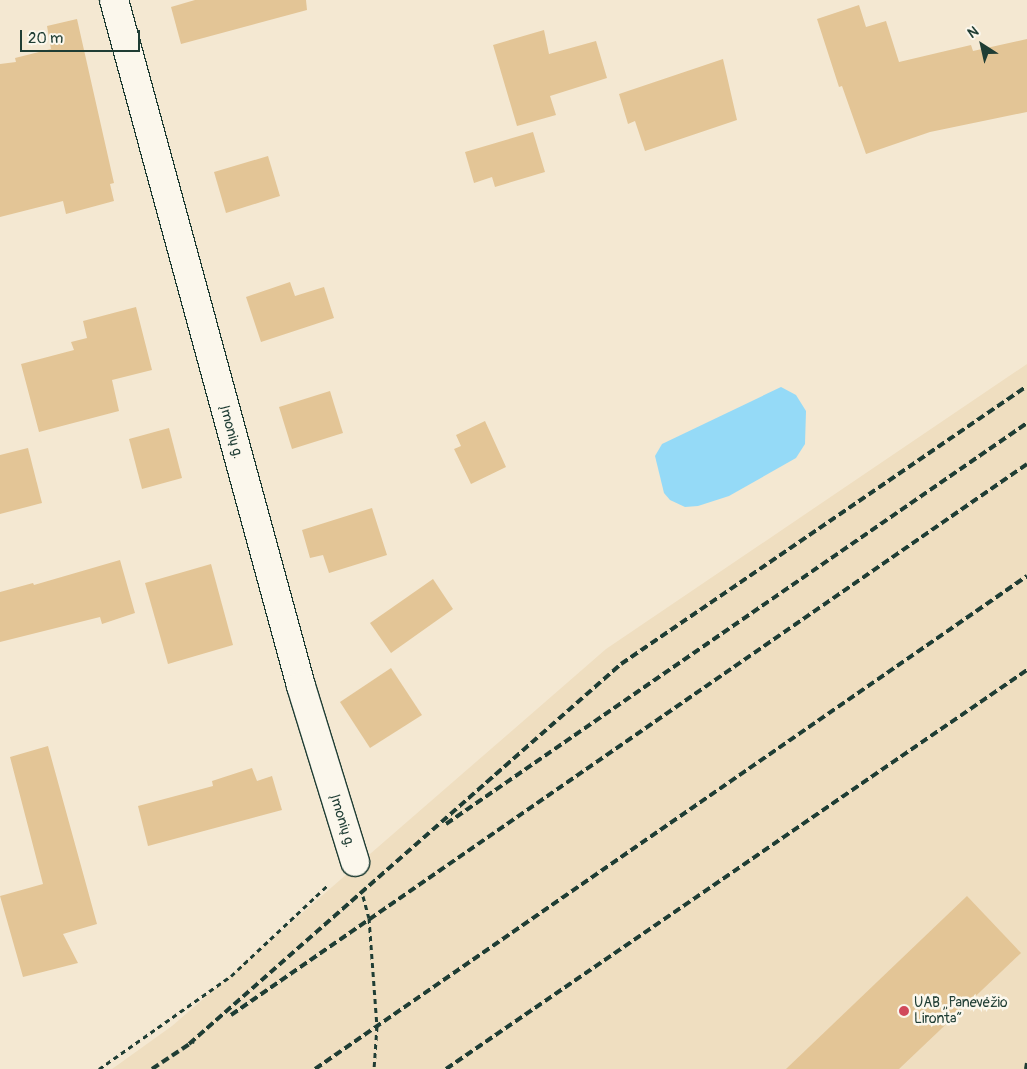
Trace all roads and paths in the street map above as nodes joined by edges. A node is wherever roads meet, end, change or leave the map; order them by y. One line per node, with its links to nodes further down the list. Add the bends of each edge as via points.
1 (114, 0): 2 (street, Įmonių g., via 298,677)
2 (355, 862): 3 (path, via 231,976); 4 (path, via 370,918 377,1026)
3 (99, 1069)
4 (374, 1069)

